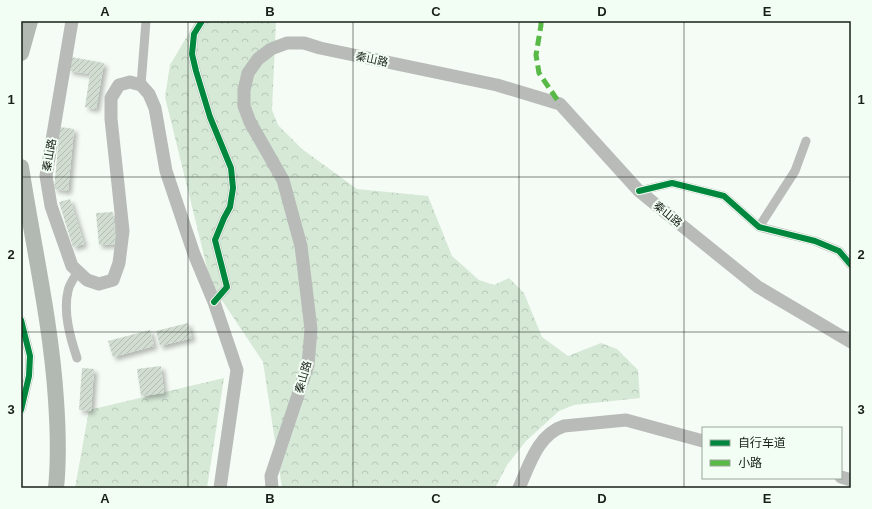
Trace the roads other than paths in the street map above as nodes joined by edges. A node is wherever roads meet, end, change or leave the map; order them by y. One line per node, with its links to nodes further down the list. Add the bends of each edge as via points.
1 (30, 21): 5 (highway)
2 (72, 21): 13 (main road, 秦山路, via 46,176 51,206 72,266)
3 (146, 21): 6 (street)
4 (202, 21): 14 (street, via 194,34 192,54 210,117 231,168 233,188 230,207 215,240 226,287)
5 (21, 53)
6 (141, 85): 13 (main road, 秦山路, via 130,82 119,84 111,98 123,231 119,263 113,280 99,284 87,280); 14 (main road, via 149,94 155,108 166,171 194,254)
7 (806, 141): 11 (street, via 795,171)
8 (21, 167): 21 (highway, via 55,381 58,441)
9 (639, 191): 11 (street, via 672,183 724,196); 16 (main road, 秦山路, via 758,287); 23 (main road, 秦山路, via 560,104 497,85 304,43 287,43 271,49 258,59 248,73 244,106 250,122 283,180 301,246 311,329 308,365 271,476)
10 (21, 223): 20 (highway, via 46,382 49,441)
11 (759, 226): 12 (street, via 815,241 839,251)
12 (851, 265)
13 (78, 272): 17 (street, via 68,289 66,307 71,341)
14 (214, 302): 22 (main road, via 237,370)
15 (21, 320): 18 (street, via 30,356 29,376)
16 (851, 342)
17 (77, 358)
18 (21, 410)
19 (702, 440): 24 (main road, via 626,420 559,427 547,437 533,456)
20 (47, 488)
21 (56, 488)
22 (220, 488)
23 (272, 488)
24 (519, 488)

